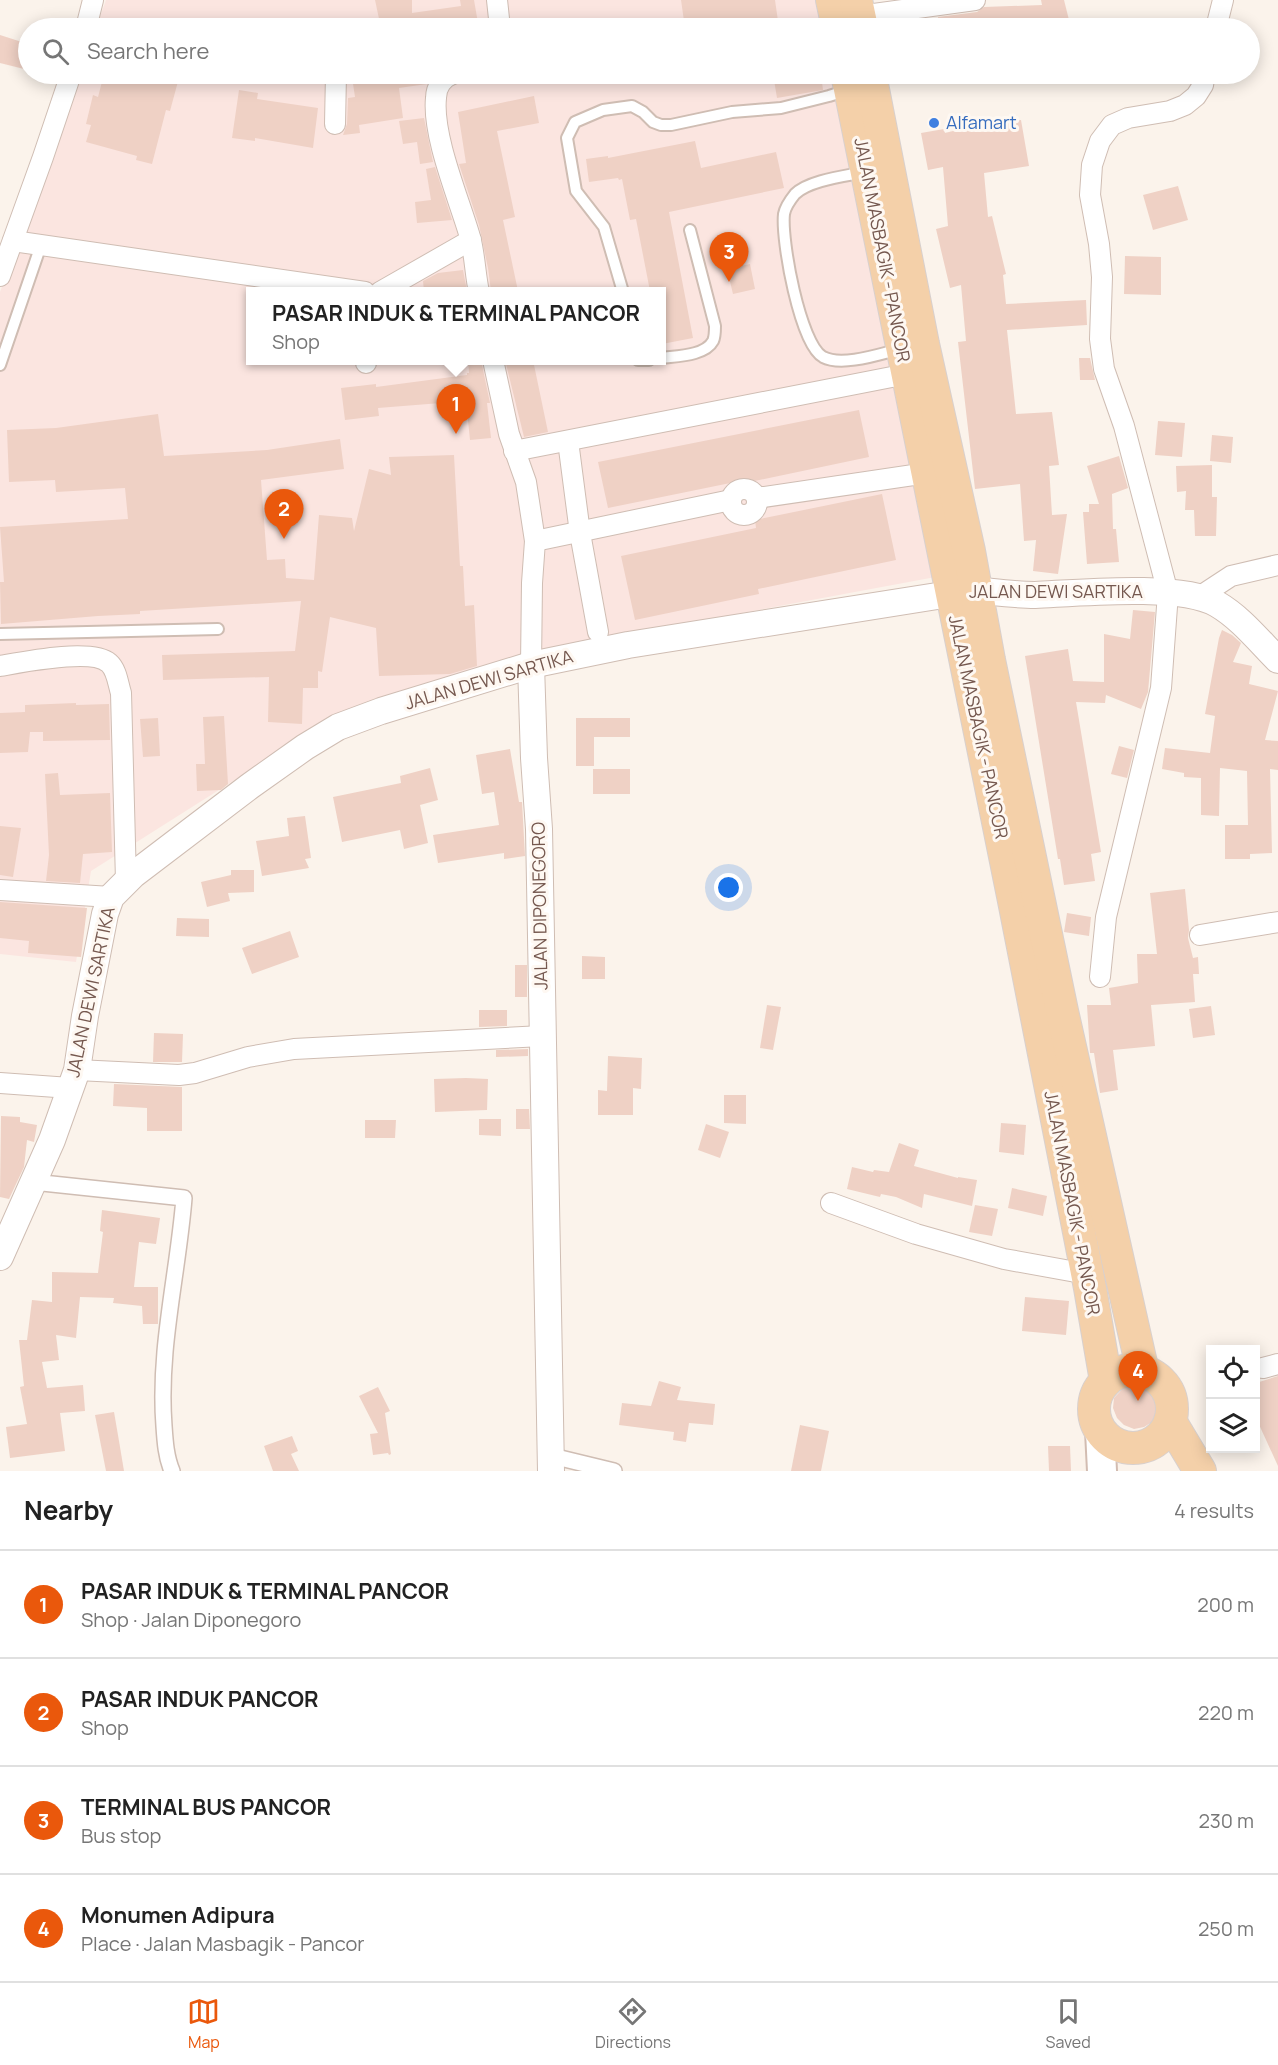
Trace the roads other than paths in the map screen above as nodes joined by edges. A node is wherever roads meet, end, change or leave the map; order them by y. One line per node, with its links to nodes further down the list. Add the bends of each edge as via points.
1 (93, 0): 6 (street)
2 (497, 0): 7 (street)
3 (832, 0): 8 (main road)
4 (975, 0): 8 (street)
5 (1223, 0): 9 (street)
6 (88, 18)
7 (500, 18)
8 (854, 18)
9 (1218, 18)
10 (68, 84): 20 (street)
11 (336, 84): 16 (street)
12 (440, 84): 19 (street, via 436,98 443,148)
13 (852, 84): 26 (lane, via 829,96 781,108 732,112 672,125 661,125 632,105 603,110 575,122 567,138 576,191 604,227)
14 (861, 84): 17 (main road, JALAN MASBAGIK - PANCOR)
15 (1203, 84): 38 (street, via 1185,105 1112,125 1100,141 1092,165 1090,195 1102,277 1100,339 1104,369 1124,426)
16 (335, 124)
17 (877, 170): 27 (main road, JALAN MASBAGIK - PANCOR); 27 (lane, via 808,186 796,194 784,212 784,239 798,308 814,350 824,358 851,360)
18 (690, 230): 28 (lane, via 715,326 713,340 707,348)
19 (471, 240): 24 (street); 25 (street)
20 (13, 241): 21 (street); 22 (street)
21 (42, 245): 23 (street); 29 (lane)
22 (0, 276)
23 (337, 287)
24 (387, 287)
25 (478, 287)
26 (622, 287)
27 (911, 356): 31 (street); 33 (main road, JALAN MASBAGIK - PANCOR); 37 (main road, JALAN MASBAGIK - PANCOR, via 964,527)
28 (666, 357)
29 (0, 365)
30 (494, 365): 32 (street, JALAN DIPONEGORO)
31 (568, 441): 32 (street); 34 (street)
32 (514, 451): 35 (street, JALAN DIPONEGORO, via 526,482)
33 (927, 473): 34 (street, via 757,498 755,510 745,515 734,511 731,500); 37 (main road, JALAN MASBAGIK - PANCOR)
34 (580, 533): 35 (street); 41 (street)
35 (535, 541): 44 (street, JALAN DIPONEGORO)
36 (1278, 566): 39 (street, via 1231,576)
37 (963, 591): 38 (street, JALAN DEWI SARTIKA, via 1033,595); 44 (street, JALAN DEWI SARTIKA, via 628,645); 57 (main road, JALAN MASBAGIK - PANCOR, via 1014,901); 58 (main road, JALAN MASBAGIK - PANCOR)
38 (1168, 593): 39 (street, JALAN DEWI SARTIKA); 50 (street, via 1161,688 1106,916)
39 (1199, 597): 43 (street, JALAN DEWI SARTIKA, via 1234,616)
40 (218, 629): 42 (lane)
41 (598, 632)
42 (0, 634)
43 (1278, 660)
44 (531, 665): 46 (street, JALAN DEWI SARTIKA, via 338,727 250,786); 51 (street, JALAN DIPONEGORO, via 539,829)
45 (0, 666): 46 (street, via 55,657 99,658 110,664 120,693)
46 (118, 889): 47 (street); 52 (street, JALAN DEWI SARTIKA, via 102,925)
47 (0, 890)
48 (1278, 922): 49 (street)
49 (1200, 935)
50 (1100, 977)
51 (542, 1036): 52 (street, via 294,1049 248,1057 195,1073); 62 (street, JALAN DIPONEGORO)
52 (74, 1079): 53 (street); 54 (street, JALAN DEWI SARTIKA)
53 (0, 1083)
54 (33, 1182): 56 (street, JALAN DEWI SARTIKA); 63 (street, via 184,1198 164,1343 162,1405)
55 (831, 1203): 57 (street, via 1004,1259)
56 (0, 1257)
57 (1087, 1274): 59 (main road, JALAN MASBAGIK - PANCOR)
58 (1143, 1372): 59 (main road, via 1127,1371); 60 (main road, via 1167,1390)
59 (1106, 1381): 61 (main road, via 1095,1400 1095,1421)
60 (1170, 1420): 61 (main road, via 1159,1439 1139,1448 1117,1446); 66 (main road)
61 (1100, 1431): 65 (main road)
62 (551, 1463): 64 (street)
63 (172, 1471)
64 (614, 1471)
65 (1102, 1471)
66 (1200, 1471)

